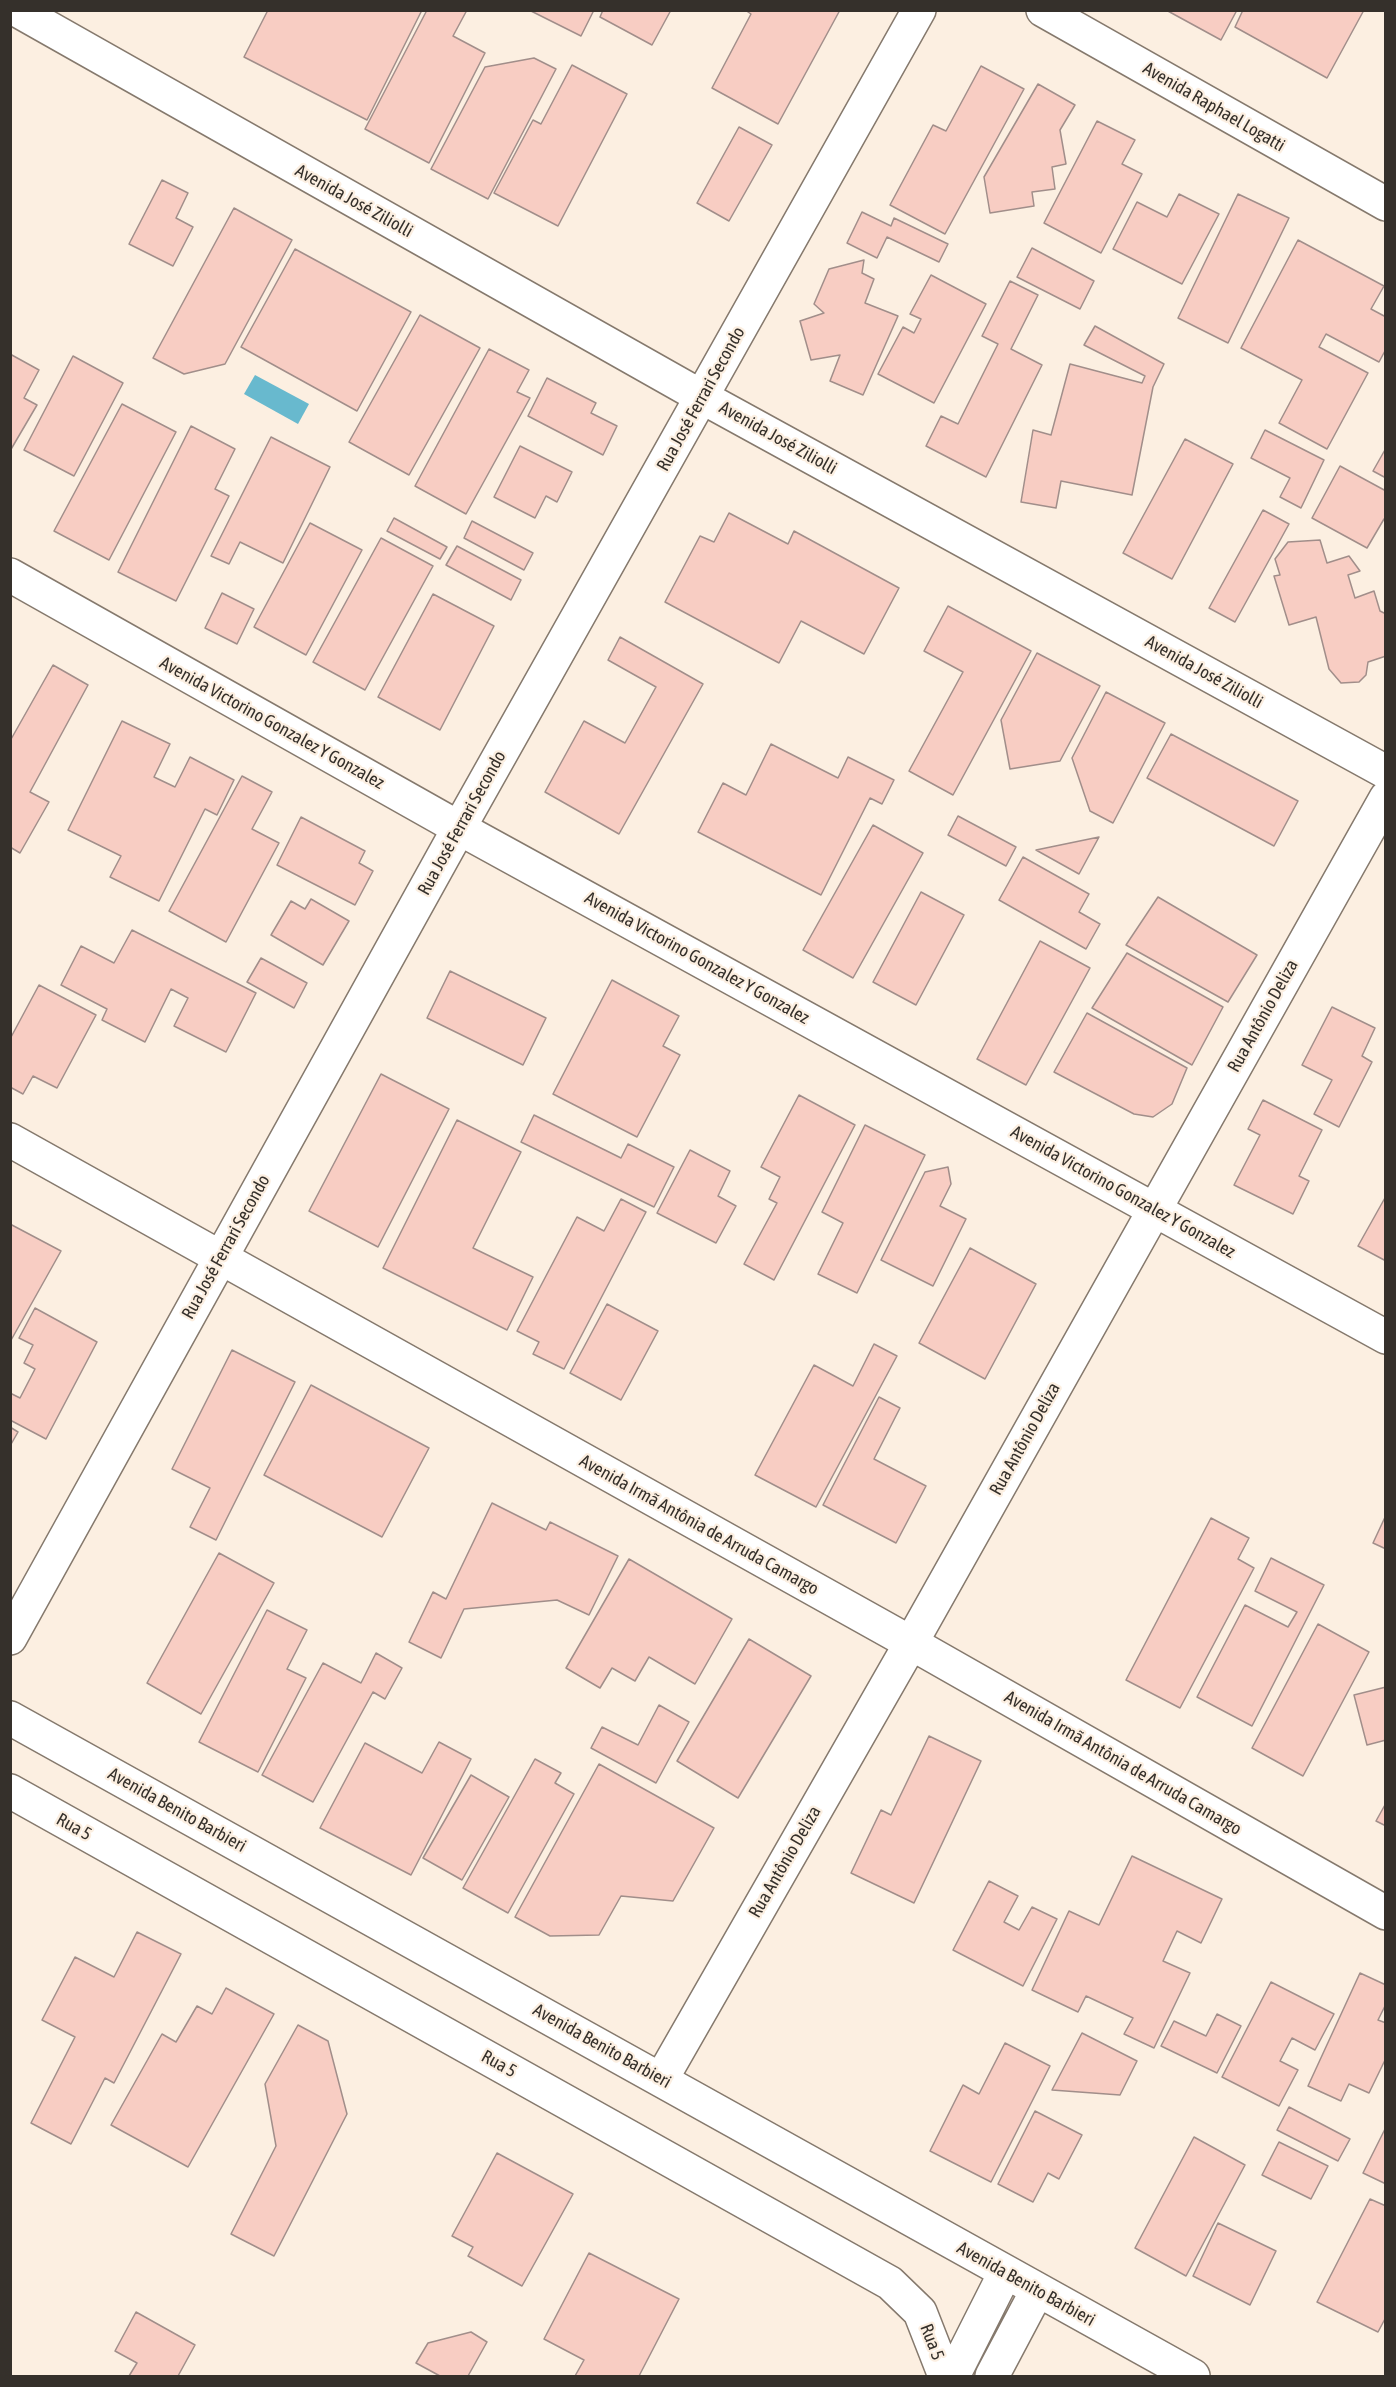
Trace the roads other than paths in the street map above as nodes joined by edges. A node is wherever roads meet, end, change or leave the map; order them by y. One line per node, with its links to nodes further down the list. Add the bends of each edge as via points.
1 (15, 10): 4 (street); 6 (street, Avenida José Ziliolli)
2 (919, 10): 6 (street, Rua José Ferrari Secondo)
3 (1043, 10): 5 (street, Avenida Raphael Logatti)
4 (10, 16)
5 (1386, 204)
6 (702, 397): 8 (street, Avenida José Ziliolli); 10 (street, Rua José Ferrari Secondo)
7 (10, 575): 10 (street, Avenida Victorino Gonzalez Y Gonzalez)
8 (1386, 772)
9 (1386, 798): 12 (street, Rua Antônio Deliza)
10 (459, 828): 12 (street, Avenida Victorino Gonzalez Y Gonzalez); 13 (street, Rua José Ferrari Secondo)
11 (10, 1140): 13 (street, Avenida Irmã Antônia de Arruda Camargo)
12 (1155, 1208): 14 (street, Avenida Victorino Gonzalez Y Gonzalez); 16 (street, Rua Antônio Deliza)
13 (220, 1258): 15 (street, Rua José Ferrari Secondo); 16 (street, Avenida Irmã Antônia de Arruda Camargo)
14 (1386, 1337)
15 (10, 1638)
16 (911, 1643): 19 (street, Avenida Irmã Antônia de Arruda Camargo); 20 (street, Rua Antônio Deliza)
17 (10, 1718): 20 (street, Avenida Benito Barbieri)
18 (10, 1791): 23 (street, Rua 5, via 890,2283 920,2312)
19 (1386, 1913)
20 (662, 2078): 21 (street, Avenida Benito Barbieri)
21 (1005, 2273): 22 (street, Avenida Benito Barbieri); 24 (street)
22 (1038, 2291): 25 (street); 26 (street, Avenida Benito Barbieri)
23 (945, 2376)
24 (953, 2376)
25 (992, 2376)
26 (1192, 2376)

